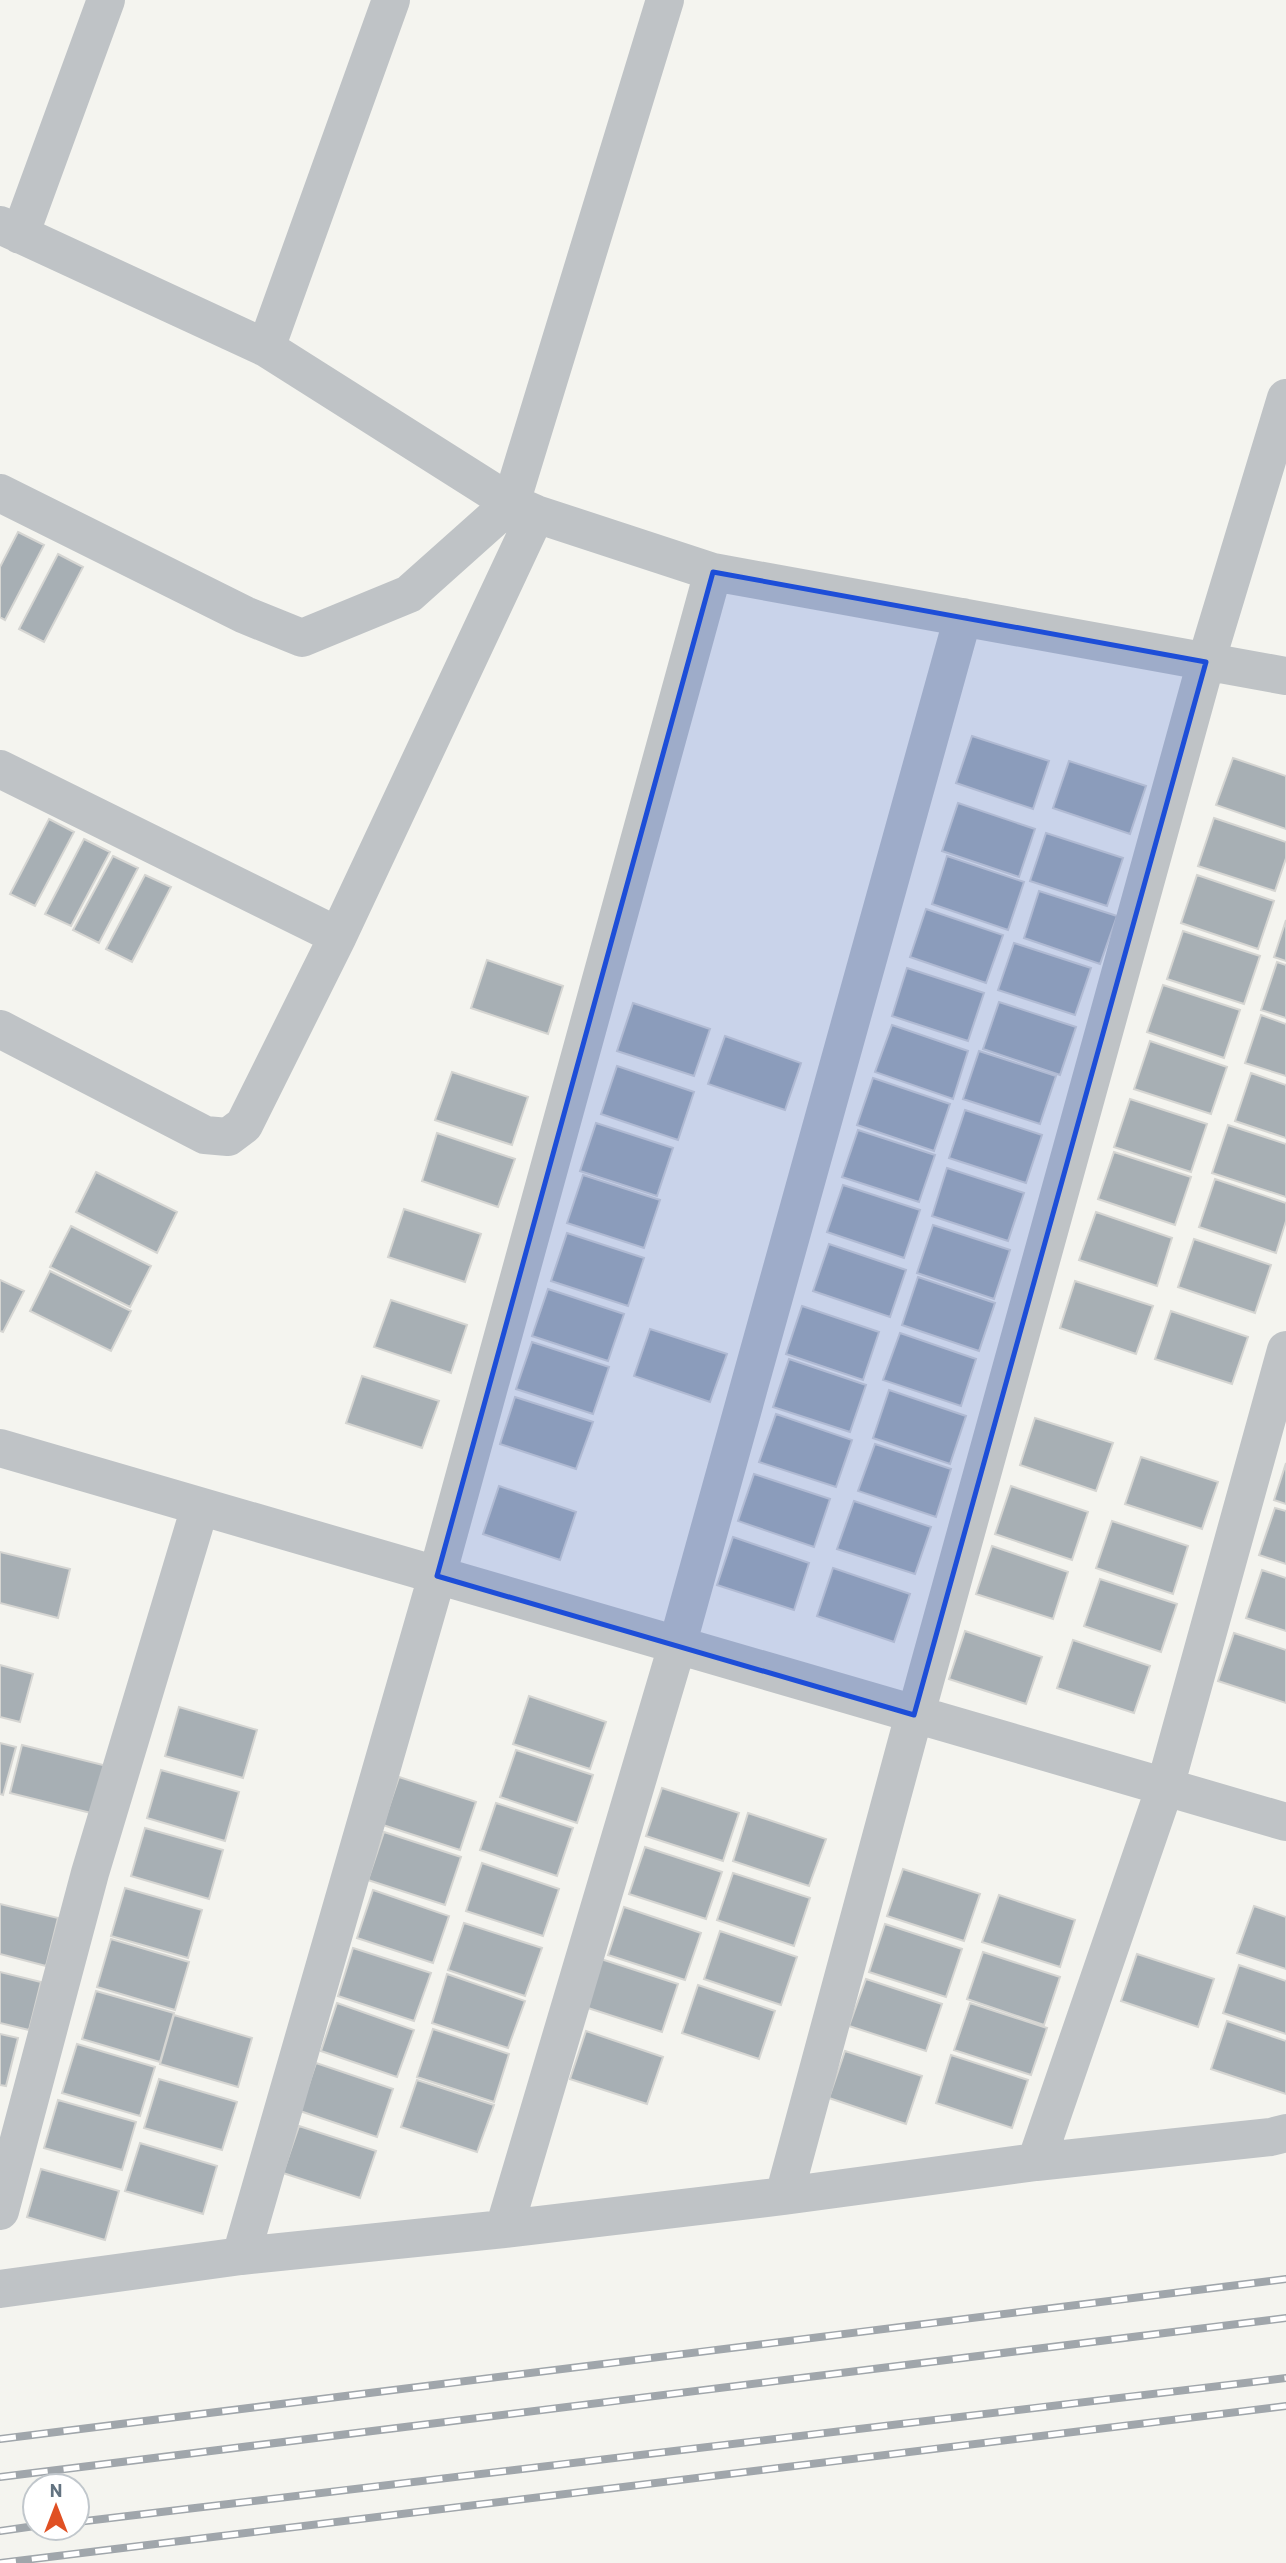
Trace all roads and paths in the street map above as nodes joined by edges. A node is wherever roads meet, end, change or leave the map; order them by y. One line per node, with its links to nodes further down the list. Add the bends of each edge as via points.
1 (106, 0): 4 (street)
2 (391, 0): 5 (street)
3 (665, 0): 8 (street)
4 (10, 230): 5 (street)
5 (267, 348): 8 (street)
6 (1286, 398): 11 (street)
7 (0, 493): 8 (street, via 245,615 302,638 410,594)
8 (523, 508): 9 (street); 14 (street)
9 (713, 572): 10 (street); 19 (street)
10 (963, 617): 11 (street); 20 (street)
11 (1206, 662): 12 (street); 21 (street)
12 (1286, 676)
13 (0, 769): 14 (street)
14 (338, 936): 15 (street, via 244,1125 228,1138 205,1135)
15 (0, 1029)
16 (1286, 1350): 22 (street)
17 (0, 1449): 18 (street)
18 (200, 1507): 19 (street); 27 (street, via 90,1874)
19 (437, 1576): 20 (street); 29 (street)
20 (677, 1646): 21 (street); 28 (street)
21 (914, 1714): 22 (street); 26 (street)
22 (1165, 1787): 23 (street); 25 (street)
23 (1286, 1822)
24 (1286, 2133): 25 (street)
25 (1036, 2162): 26 (street)
26 (784, 2196): 28 (street)
27 (0, 2211)
28 (504, 2229): 29 (street)
29 (241, 2256): 30 (street)
30 (0, 2289)

